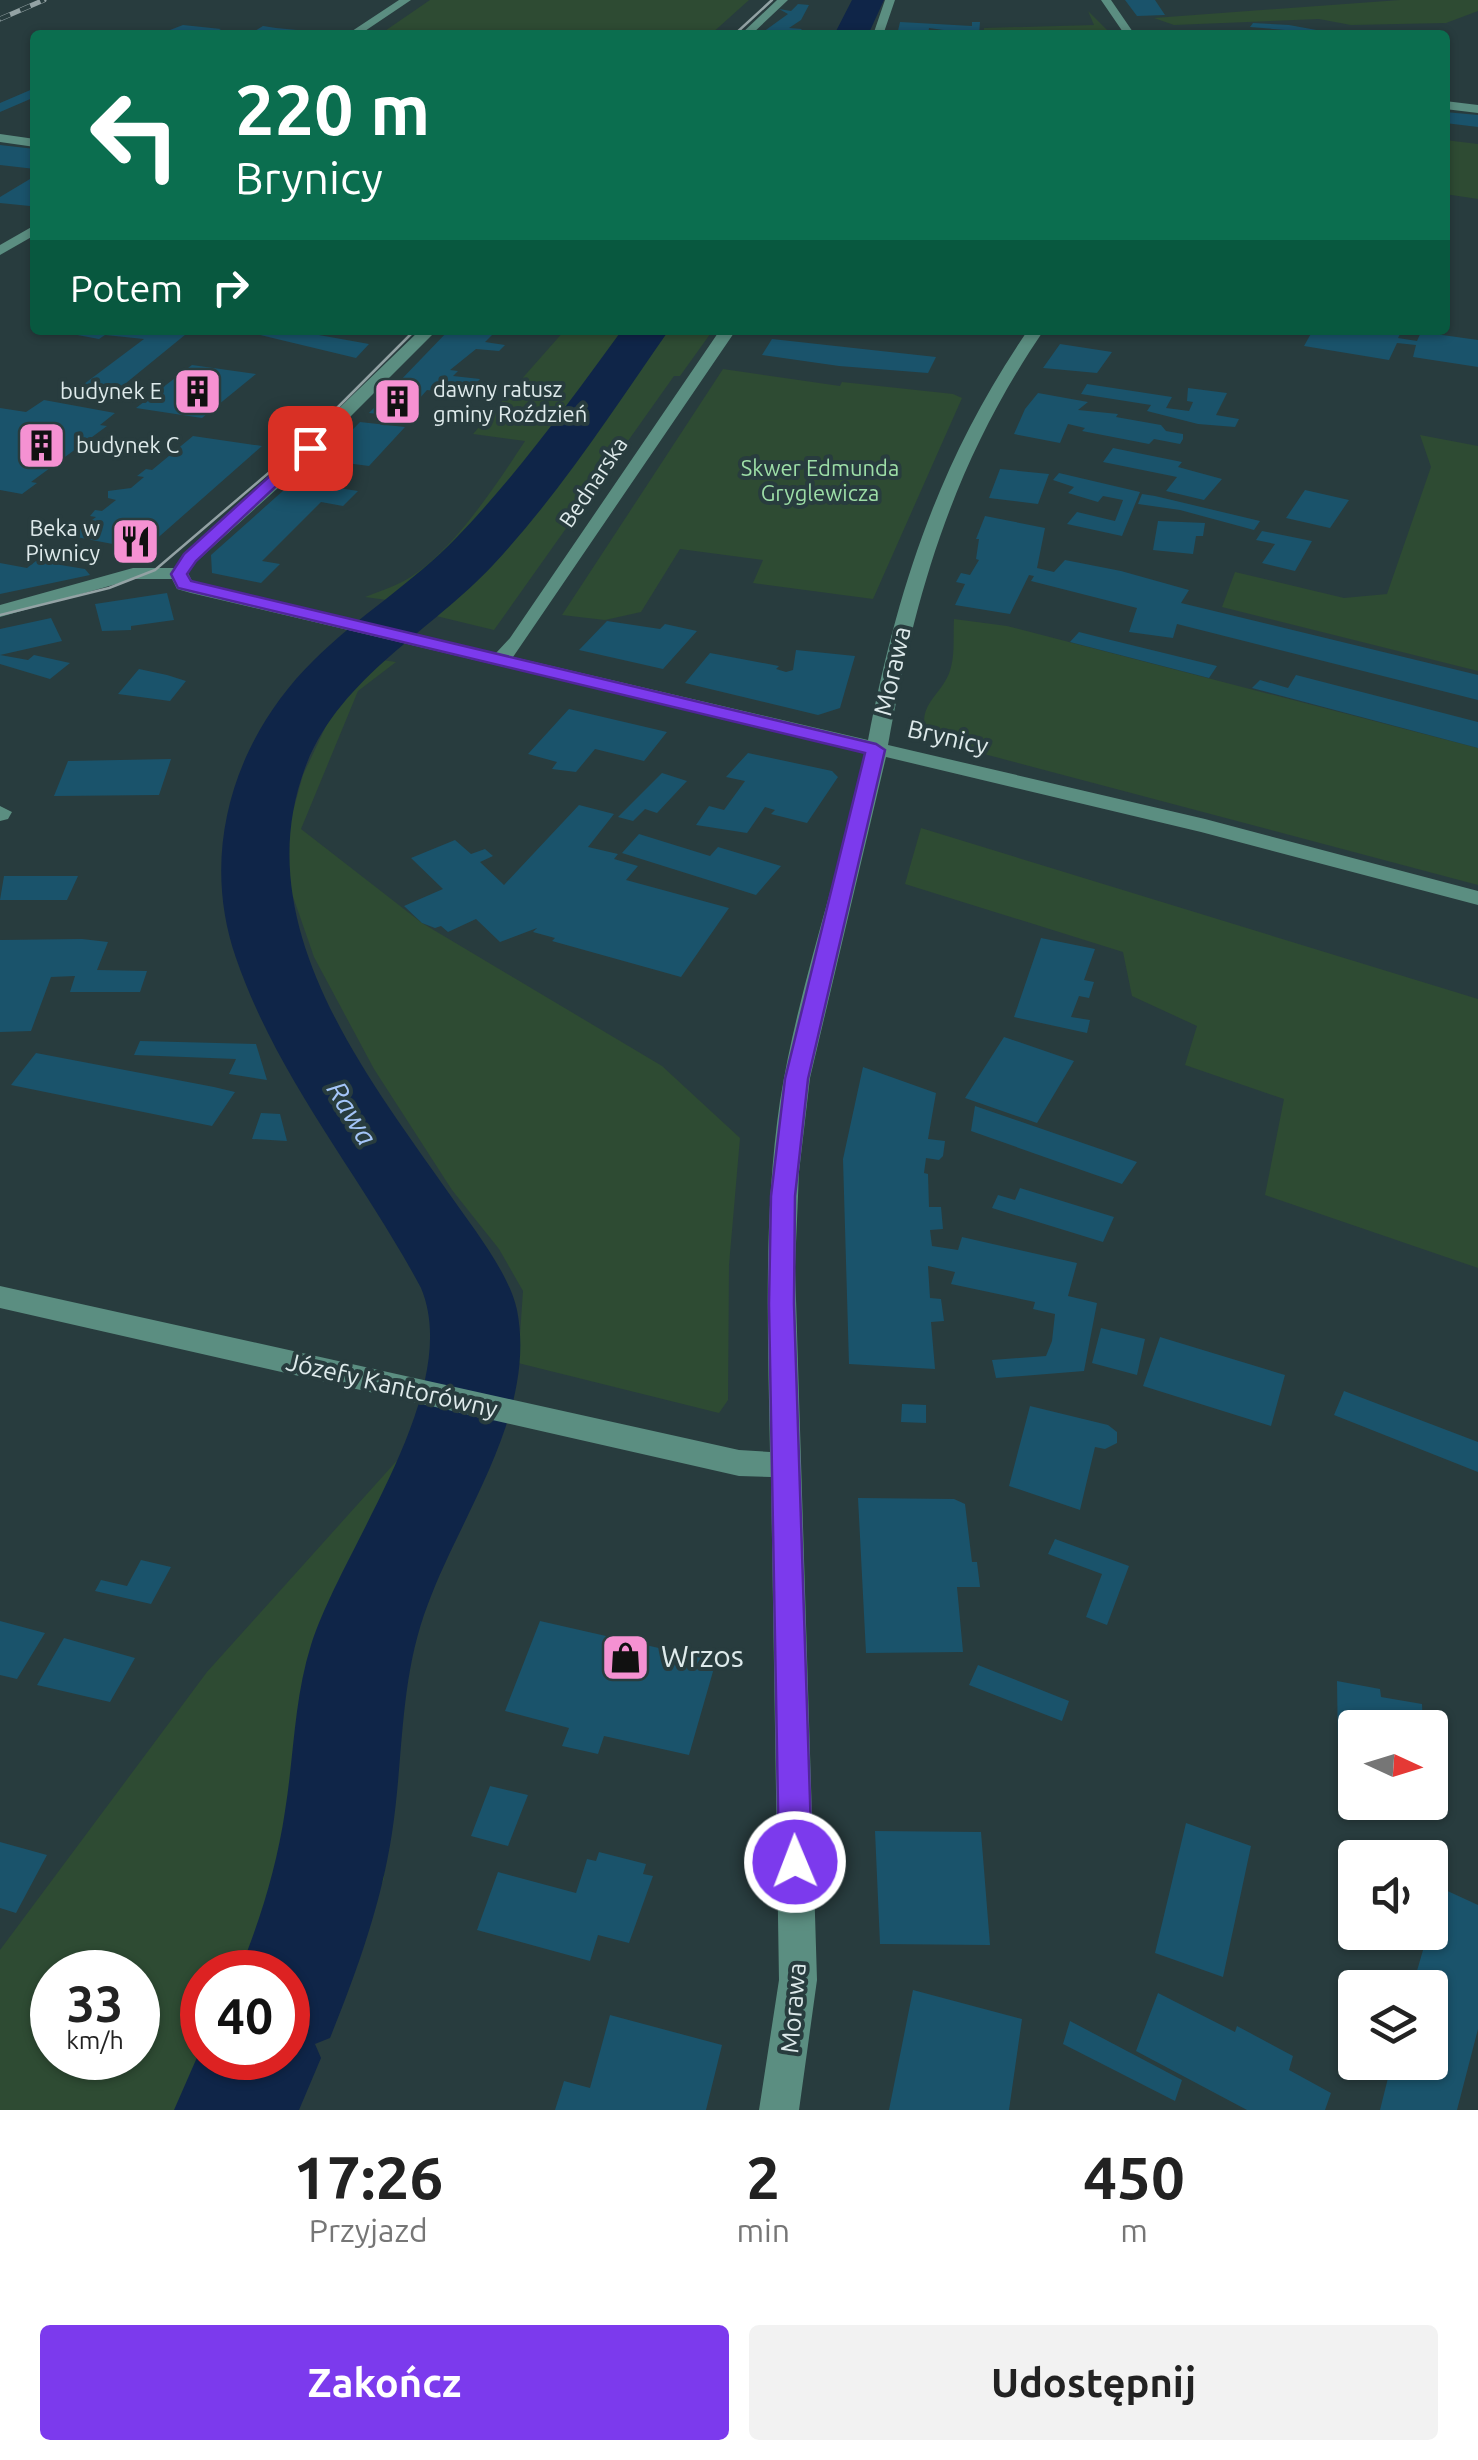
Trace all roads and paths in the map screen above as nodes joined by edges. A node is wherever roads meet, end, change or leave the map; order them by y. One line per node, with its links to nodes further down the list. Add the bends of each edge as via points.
1 (406, 0): 5 (street)
2 (783, 0): 6 (street)
3 (890, 0): 7 (street)
4 (1106, 0): 8 (street)
5 (359, 30)
6 (750, 30)
7 (880, 30)
8 (1127, 30)
9 (1450, 106): 10 (street)
10 (1478, 109)
11 (0, 138): 12 (street)
12 (30, 141)
13 (30, 232): 14 (street)
14 (0, 251)
15 (424, 335): 18 (street)
16 (725, 335): 20 (street, Bednarska)
17 (1033, 335): 21 (street, Morawa, via 995,391 920,565)
18 (179, 574): 19 (street, via 133,574); 20 (street, Brynicy, via 184,585 198,589)
19 (0, 611)
20 (500, 660): 21 (street, Brynicy)
21 (876, 750): 22 (street, Brynicy); 24 (street, Morawa, via 814,999 791,1124 781,1267)
22 (1478, 898)
23 (0, 1298): 24 (street, Józefy Kantorówny, via 738,1463)
24 (785, 1466): 25 (street, Morawa, via 798,1980)
25 (779, 2110)

